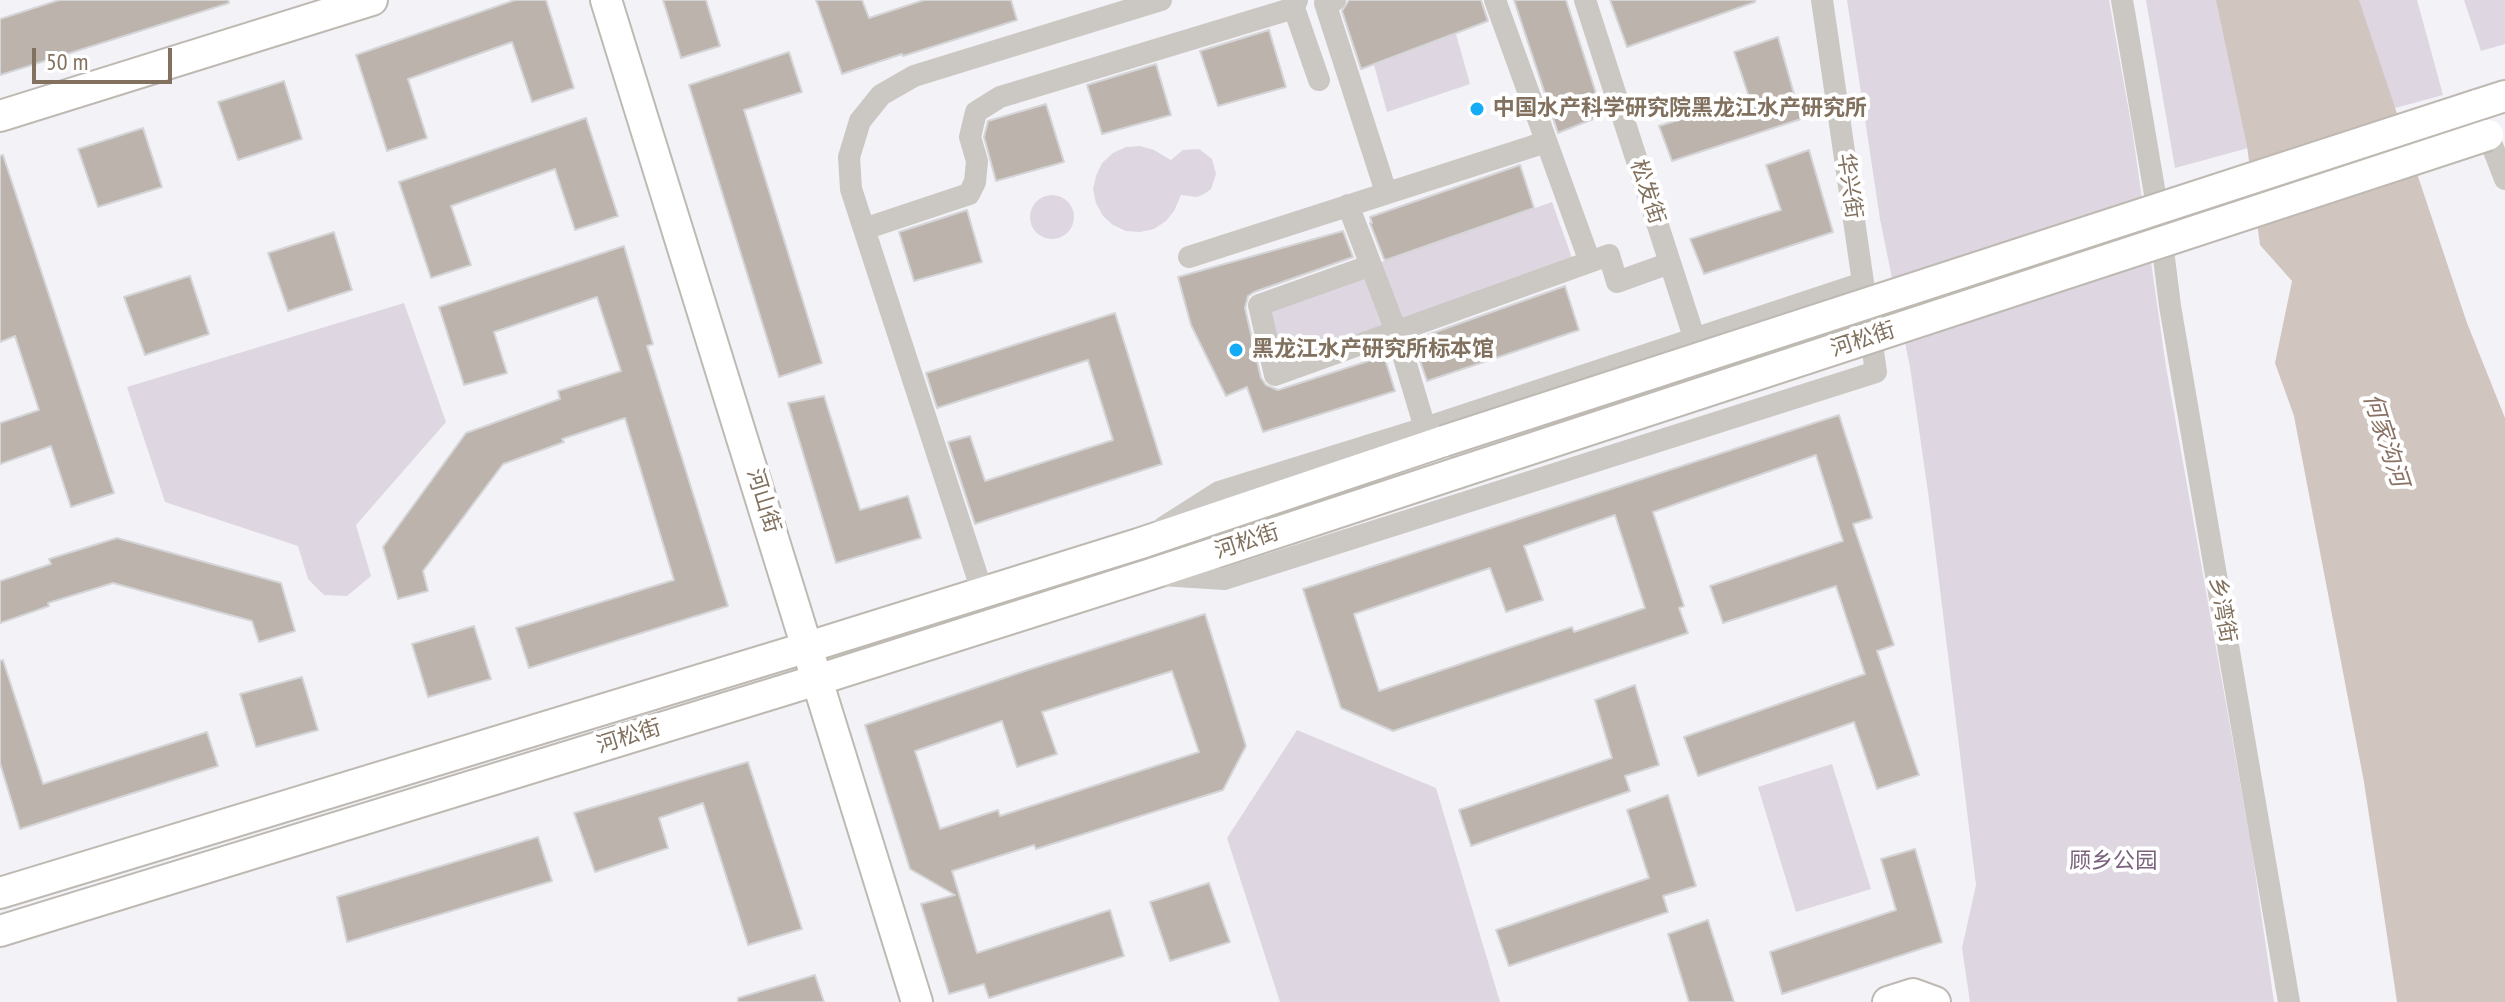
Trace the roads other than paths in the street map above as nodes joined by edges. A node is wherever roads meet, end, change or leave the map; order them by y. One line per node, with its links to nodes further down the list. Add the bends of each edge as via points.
1 (372, 0): 12 (main road)
2 (606, 0): 29 (main road, 河山街)
3 (1161, 0): 18 (street, via 914,76 881,95 860,121 849,157 851,189)
4 (1335, 0): 16 (street, via 1325,3)
5 (1495, 0): 14 (street)
6 (1585, 0): 21 (street, 松发街)
7 (1822, 0): 23 (street, 华兴街)
8 (2122, 0): 36 (street, 乡湾街)
9 (1295, 4): 10 (street); 18 (street, via 1000,97 976,112 970,137 977,161 969,194)
10 (1319, 80)
11 (2491, 101): 26 (main road, 河松街, bridge)
12 (0, 116)
13 (2497, 132): 15 (street); 27 (main road, 河松街, bridge)
14 (1546, 142): 16 (street); 19 (street)
15 (2505, 179)
16 (1386, 192): 17 (street)
17 (1348, 205): 20 (street); 22 (street)
18 (864, 229): 28 (street)
19 (1586, 251)
20 (1189, 257)
21 (1670, 263): 24 (street, via 1617,282 1609,255); 25 (street, 松发街)
22 (1369, 266): 24 (street); 24 (street, via 1259,305 1275,375)
23 (1863, 283): 25 (street); 27 (street, 华兴街, via 1876,372 1224,579)
24 (1396, 331): 26 (street)
25 (1694, 337): 26 (street)
26 (1434, 435): 28 (main road, 河松街, via 1138,544)
27 (1151, 574): 30 (main road, 河松街)
28 (982, 591): 29 (main road, 河松街)
29 (808, 647): 30 (main road, 河山街); 31 (main road, 河松街)
30 (817, 680): 32 (main road, 河松街); 33 (main road, 河山街)
31 (0, 893)
32 (0, 931)
33 (917, 1002)
34 (1888, 1002): 35 (main road, via 1913,994)
35 (1935, 1002)
36 (2289, 1002)

